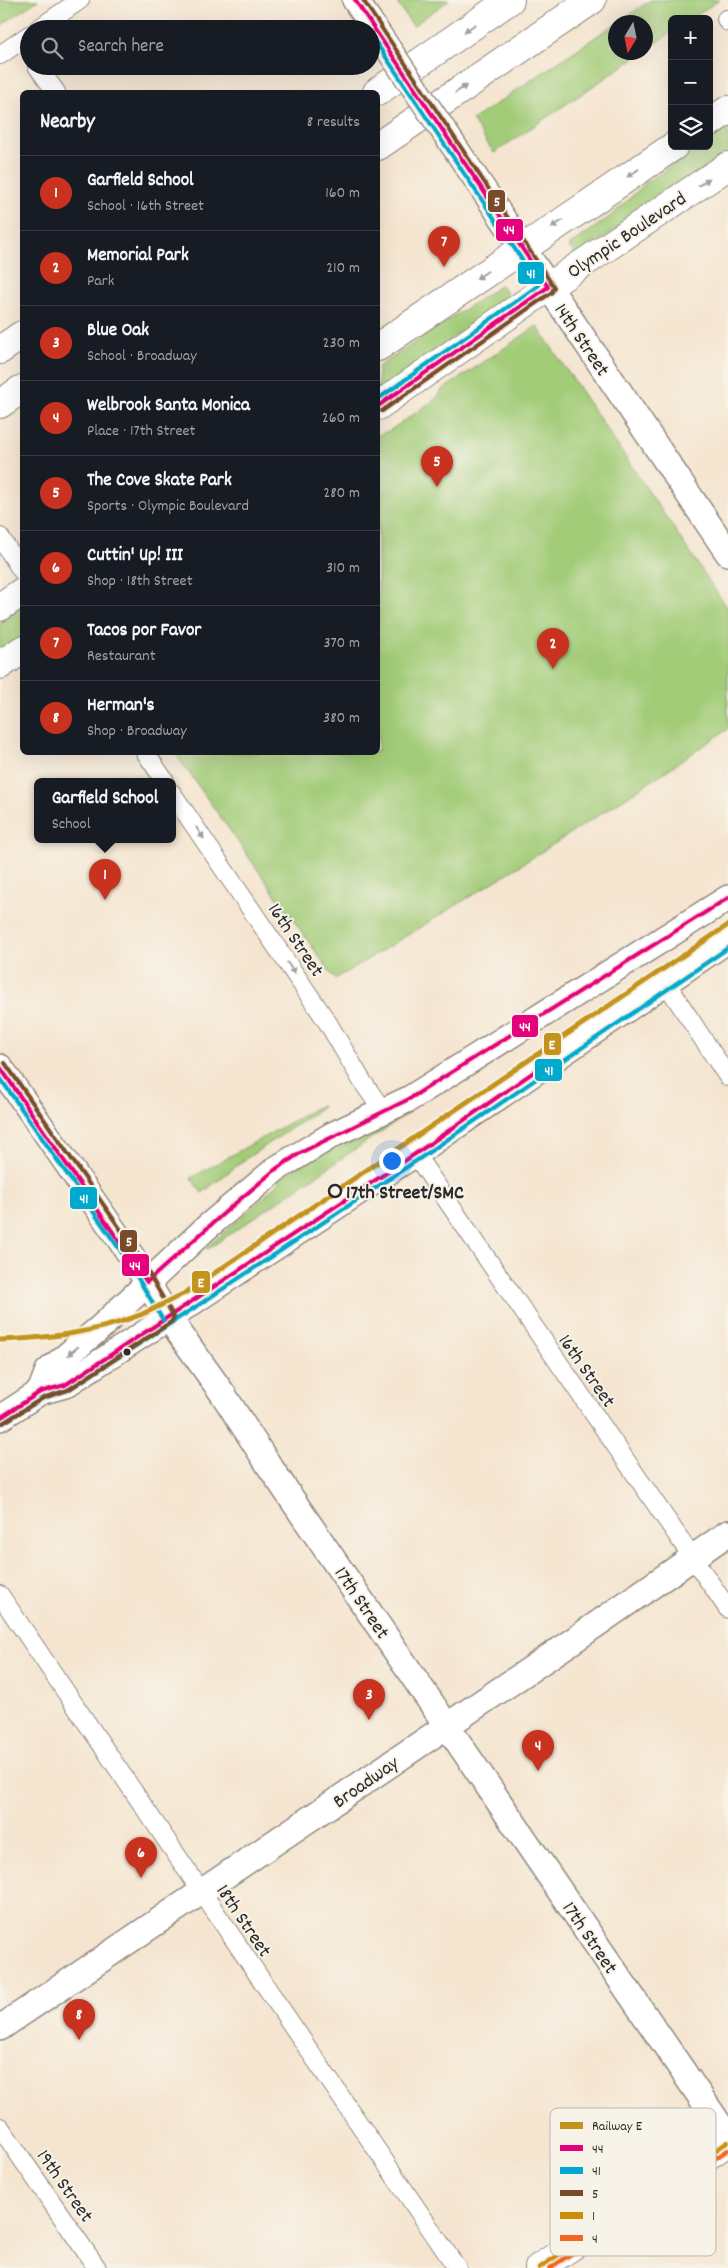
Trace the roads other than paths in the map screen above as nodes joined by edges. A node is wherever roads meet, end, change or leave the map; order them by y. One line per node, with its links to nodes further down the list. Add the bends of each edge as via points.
1 (80, 0): 4 (street)
2 (510, 0): 10 (main road, one-way to 10)
3 (592, 0): 13 (main road, one-way to 3)
4 (51, 20)
5 (380, 37): 16 (street, 14th Street, bridge)
6 (20, 46): 7 (street)
7 (0, 55)
8 (44, 75): 9 (street)
9 (55, 90)
10 (380, 90)
11 (728, 110): 12 (main road)
12 (713, 120)
13 (380, 145)
14 (668, 150): 16 (main road, one-way to 16)
15 (728, 166): 17 (main road, Olympic Boulevard, one-way to 15)
16 (522, 247): 17 (street, 14th Street); 19 (main road, one-way to 19)
17 (548, 287): 23 (main road, Olympic Boulevard); 25 (street, 14th Street)
18 (20, 336): 20 (main road)
19 (380, 346)
20 (0, 350)
21 (20, 390): 22 (main road)
22 (0, 404)
23 (380, 405)
24 (0, 537): 26 (street)
25 (728, 553)
26 (20, 568)
27 (20, 593): 28 (main road)
28 (0, 607)
29 (20, 651): 30 (main road)
30 (0, 665)
31 (147, 755): 32 (street)
32 (163, 778)
33 (176, 799): 39 (street, 16th Street, one-way to 39, via 328,1023)
34 (728, 898): 39 (street, via 409,1099)
35 (728, 940): 36 (street)
36 (666, 983): 38 (street); 40 (street)
37 (0, 1067): 41 (street, 17th Street)
38 (728, 1077)
39 (383, 1111): 41 (street, via 324,1140 276,1170)
40 (415, 1154): 42 (street); 46 (street, 16th Street)
41 (147, 1282): 42 (street, 17th Street); 43 (street, one-way to 43, via 101,1327 48,1371)
42 (168, 1317): 43 (street, via 65,1385); 49 (street, 17th Street)
43 (40, 1392): 44 (street)
44 (0, 1418)
45 (728, 1533): 46 (street, Broadway)
46 (693, 1557): 48 (street, 16th Street); 49 (street, Broadway)
47 (0, 1595): 50 (street, 18th Street)
48 (728, 1609)
49 (447, 1725): 50 (street, Broadway); 52 (street, 17th Street)
50 (200, 1892): 51 (street, Broadway); 60 (street, 18th Street)
51 (0, 2028)
52 (708, 2108)
53 (716, 2119): 55 (street, 17th Street)
54 (0, 2127): 59 (street, 19th Street)
55 (728, 2137)
56 (728, 2142): 57 (main road)
57 (716, 2150)
58 (557, 2256): 61 (main road)
59 (97, 2268)
60 (457, 2268)
61 (539, 2268)

